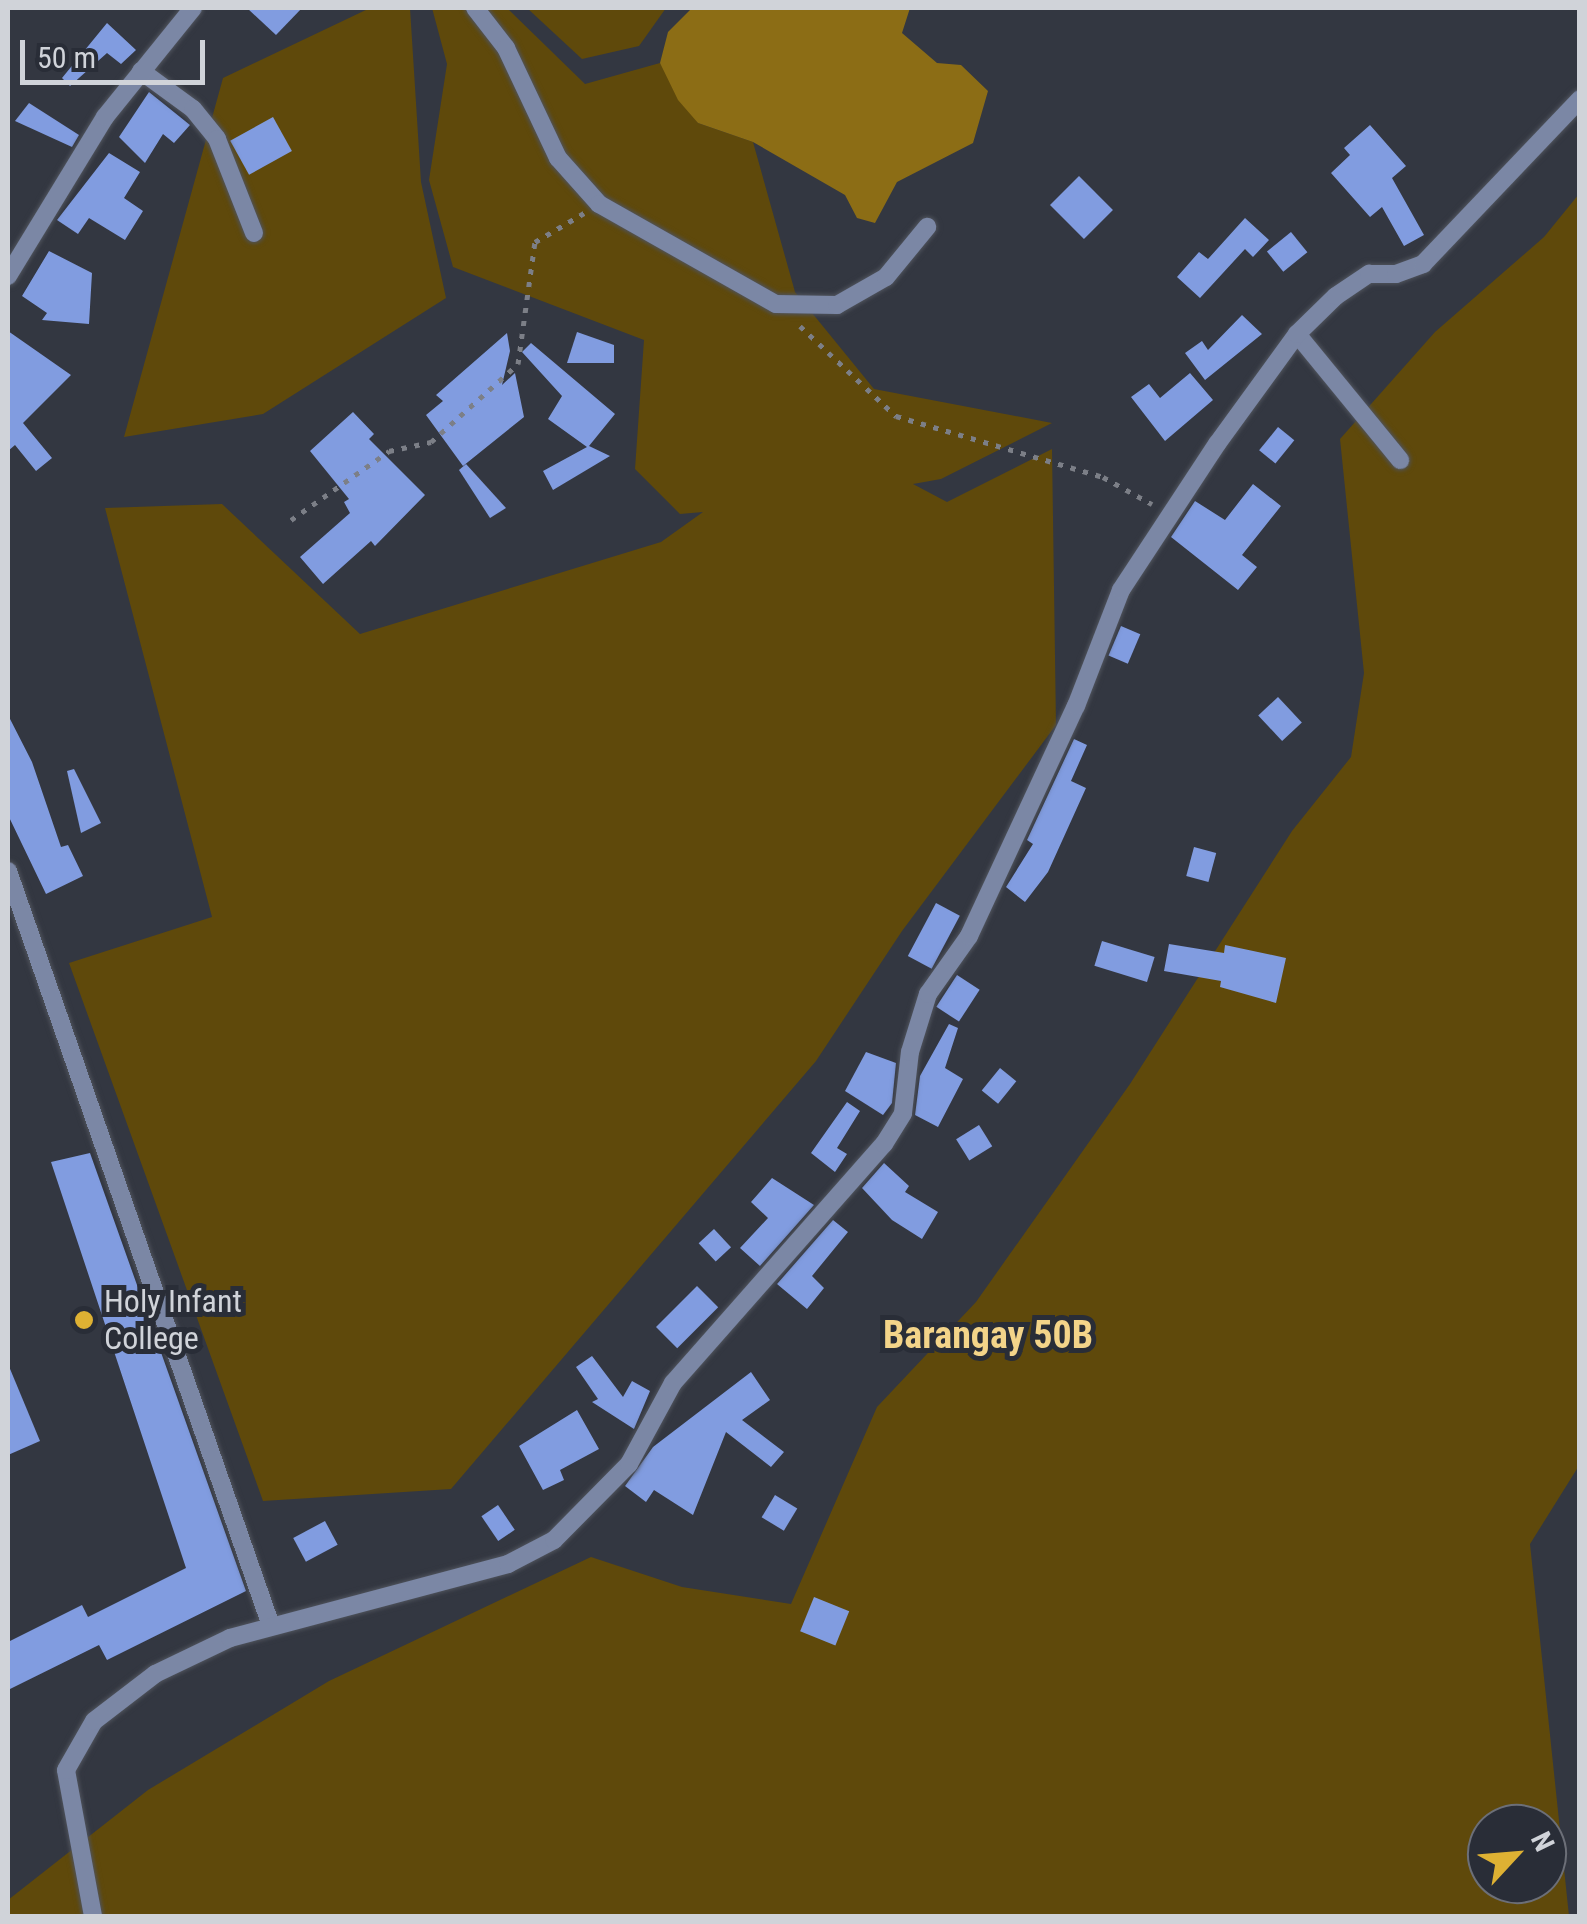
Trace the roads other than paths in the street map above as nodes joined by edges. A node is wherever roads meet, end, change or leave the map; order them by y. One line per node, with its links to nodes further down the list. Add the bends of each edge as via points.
1 (192, 8): 3 (street)
2 (475, 8): 5 (street, via 506,48 558,158 599,204 776,304 838,305 886,277)
3 (141, 70): 6 (street, via 193,108 217,139); 7 (street)
4 (1580, 98): 8 (street, via 1423,264 1396,274 1368,274)
5 (926, 227)
6 (254, 233)
7 (8, 276)
8 (1297, 334): 9 (street); 11 (street, via 1120,590 1076,706 970,936 928,994 910,1052 903,1113 884,1144 672,1384 628,1464 554,1540 508,1564)
9 (1400, 460)
10 (8, 871): 11 (street)
11 (272, 1626): 12 (street, via 156,1674 94,1721 66,1770)
12 (94, 1916)

